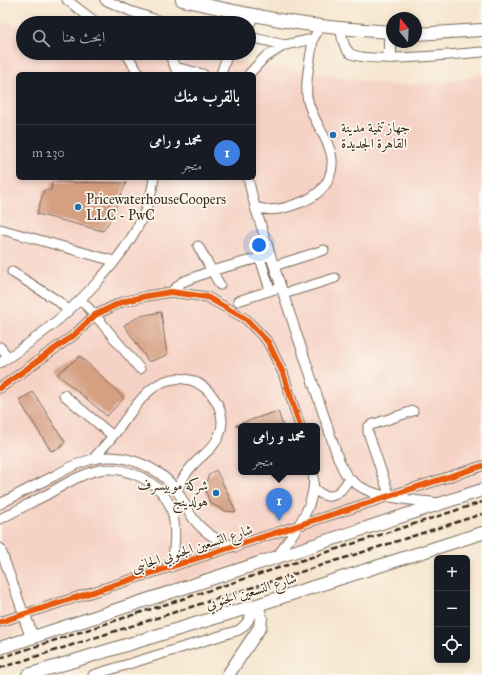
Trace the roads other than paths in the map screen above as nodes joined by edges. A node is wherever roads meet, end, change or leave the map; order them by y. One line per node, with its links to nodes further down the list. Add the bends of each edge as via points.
1 (67, 0): 4 (street)
2 (105, 0): 5 (street)
3 (182, 0): 6 (main road)
4 (88, 16)
5 (142, 16)
6 (238, 16)
7 (256, 20): 8 (main road)
8 (321, 26): 9 (main road); 14 (street)
9 (340, 28): 11 (main road); 18 (street, via 345,47 350,53 360,57)
10 (482, 30): 12 (main road)
11 (386, 32)
12 (422, 34)
13 (256, 39): 15 (street)
14 (313, 39): 15 (street); 29 (street, via 307,75 308,98 315,120 332,151 331,173 327,183 312,198)
15 (285, 45): 25 (street, via 264,58)
16 (390, 48): 18 (main road)
17 (482, 52): 18 (street)
18 (390, 58)
19 (130, 60): 23 (street)
20 (172, 60): 22 (street)
21 (226, 60): 24 (street)
22 (177, 71)
23 (138, 72)
24 (222, 72)
25 (251, 72)
26 (154, 180): 36 (street, via 140,224)
27 (248, 180): 28 (street)
28 (255, 207): 29 (street); 30 (street)
29 (272, 211): 30 (street)
30 (260, 223): 34 (street)
31 (0, 229): 36 (street)
32 (198, 246): 38 (street)
33 (324, 250): 37 (street)
34 (270, 255): 35 (street); 37 (street)
35 (260, 258): 38 (street); 42 (street)
36 (114, 261): 45 (street)
37 (274, 266): 43 (street)
38 (211, 271): 41 (street); 44 (street, via 182,282)
39 (12, 272): 47 (street)
40 (335, 278): 43 (street)
41 (220, 285)
42 (270, 290): 43 (street); 46 (street)
43 (282, 290): 61 (street, via 338,458)
44 (170, 292): 48 (street, via 122,302); 56 (street, via 206,298 246,319 268,342 283,373)
45 (81, 300): 47 (street); 48 (street)
46 (238, 301)
47 (69, 310): 50 (street)
48 (95, 315): 52 (street); 53 (street, via 74,335)
49 (0, 347): 50 (street)
50 (8, 358): 51 (street)
51 (0, 363)
52 (140, 369)
53 (0, 388)
54 (64, 395): 57 (street)
55 (413, 411): 66 (street, via 368,427)
56 (299, 423)
57 (113, 436): 58 (street); 65 (street, via 145,395 160,383 181,378 204,387 219,407 222,420 220,433 210,451 187,471)
58 (92, 459): 64 (street); 65 (street, via 117,458 142,464 154,470)
59 (482, 466): 66 (street, شارع التسعين الجنوبي الجانبى)
60 (312, 475): 62 (street)
61 (349, 479): 62 (street, via 340,492 333,495 326,496); 66 (street, via 367,490)
62 (314, 488): 71 (street, via 309,506)
63 (482, 490): 68 (main road, شارع التسعين الجنوبي)
64 (24, 491): 67 (street); 69 (street)
65 (177, 491): 73 (street, via 203,531 224,544)
66 (390, 497): 68 (street); 71 (street, شارع التسعين الجنوبي الجانبى)
67 (31, 503): 70 (street); 76 (street, via 80,476 97,470 114,469 145,479 158,488 173,514 175,529)
68 (440, 503): 75 (main road, شارع التسعين الجنوبي)
69 (0, 504)
70 (0, 519)
71 (298, 526): 73 (street, شارع التسعين الجنوبي الجانبى); 75 (street)
72 (482, 533): 77 (main road, شارع التسعين الجنوبي)
73 (237, 546): 76 (street, شارع التسعين الجنوبي الجانبى)
74 (0, 548): 78 (street)
75 (276, 558): 80 (main road, شارع التسعين الجنوبي)
76 (172, 568): 78 (street, شارع التسعين الجنوبي الجانبى)
77 (255, 606): 82 (main road, شارع التسعين الجنوبي); 83 (street, via 246,624 239,630); 84 (main road, via 261,618 260,627)
78 (24, 615): 79 (street, شارع التسعين الجنوبي الجانبى); 80 (main road)
79 (0, 622)
80 (32, 637): 81 (main road, شارع التسعين الجنوبي)
81 (0, 648)
82 (28, 675)
83 (93, 675)
84 (228, 675)

